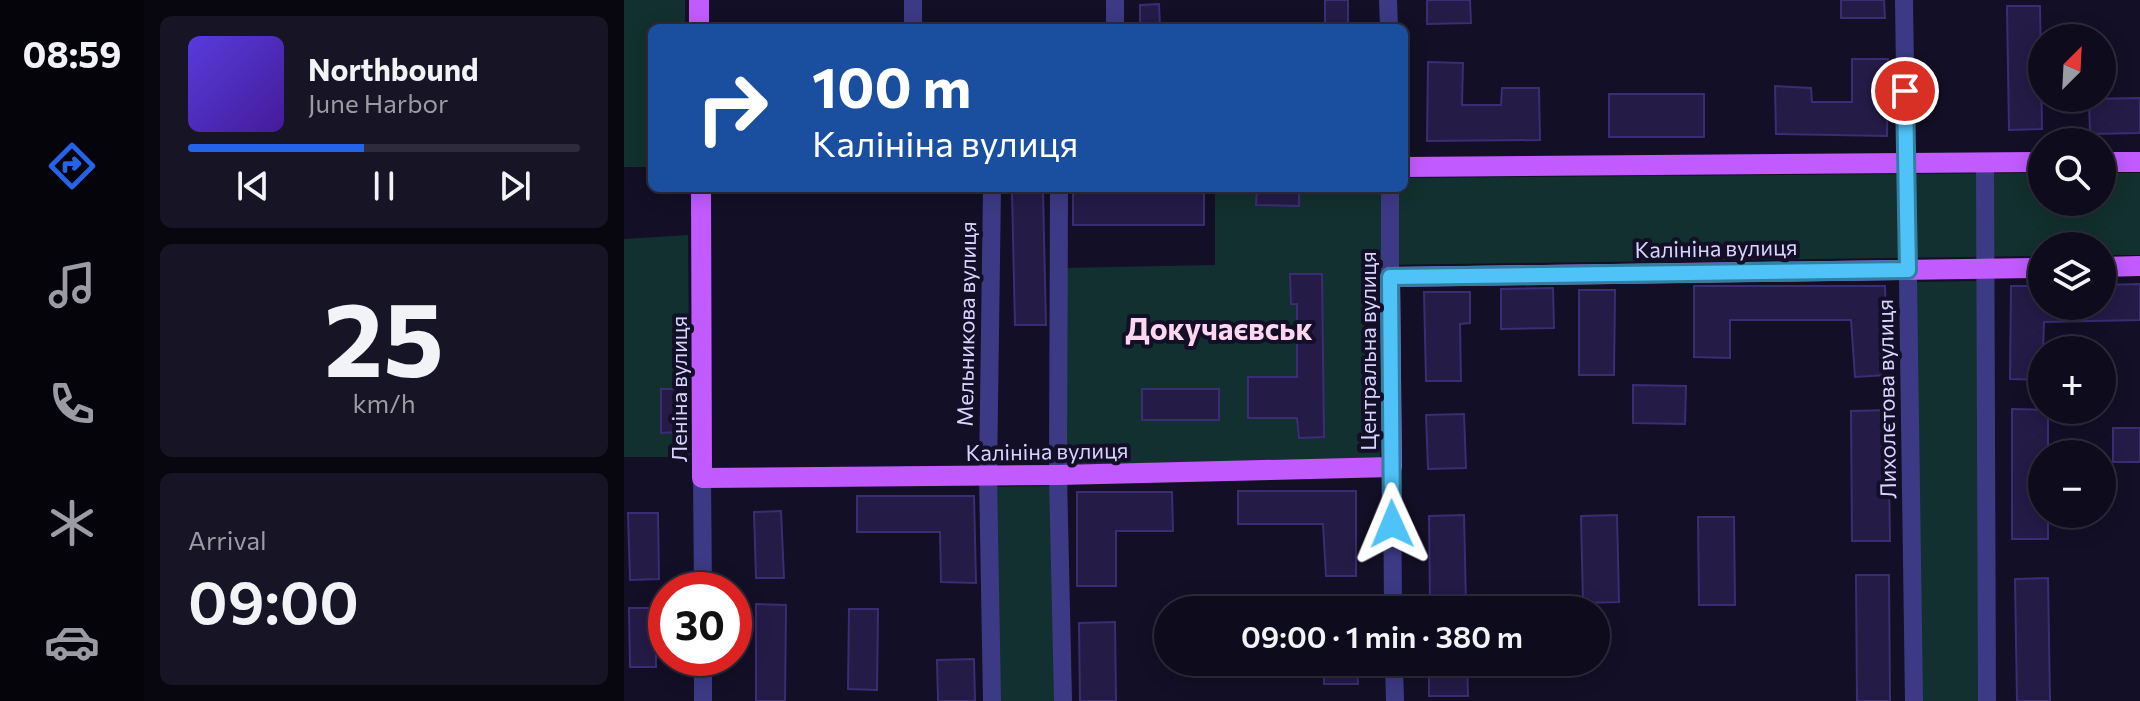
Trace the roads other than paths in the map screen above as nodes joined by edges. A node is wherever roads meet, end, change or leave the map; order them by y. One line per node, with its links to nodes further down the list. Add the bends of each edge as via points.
1 (699, 0): 6 (main road)
2 (913, 0): 7 (street)
3 (1115, 0): 8 (street)
4 (1388, 0): 9 (street)
5 (1904, 0): 10 (street, Лихолєтова вулиця)
6 (699, 24)
7 (913, 24)
8 (1115, 24)
9 (1389, 24)
10 (1907, 162): 11 (main road); 15 (main road); 24 (street, Лихолєтова вулиця)
11 (1985, 162): 12 (main road); 23 (street)
12 (2028, 162)
13 (2116, 162): 14 (main road)
14 (2140, 162)
15 (1408, 167)
16 (701, 192): 29 (main road, Леніна вулиця)
17 (992, 192): 28 (street, Мельникова вулиця)
18 (1059, 192): 27 (street)
19 (1390, 192): 25 (street, Центральна вулиця)
20 (2140, 266): 21 (main road)
21 (2116, 267)
22 (2028, 268): 23 (main road, Калініна вулиця)
23 (1985, 269): 24 (main road, Калініна вулиця); 39 (street)
24 (1908, 270): 25 (main road, Калініна вулиця); 38 (street, Лихолєтова вулиця)
25 (1390, 277): 26 (main road, Центральна вулиця)
26 (1392, 467): 27 (main road, Калініна вулиця); 31 (street, Центральна вулиця)
27 (1058, 475): 28 (main road, Калініна вулиця); 36 (street)
28 (988, 476): 29 (main road, Калініна вулиця); 35 (street, Мельникова вулиця)
29 (702, 478): 30 (street, Леніна вулиця)
30 (703, 572)
31 (1393, 596)
32 (703, 676): 34 (street)
33 (1394, 676): 37 (street)
34 (703, 701)
35 (992, 701)
36 (1063, 701)
37 (1395, 701)
38 (1914, 701)
39 (1987, 701)

